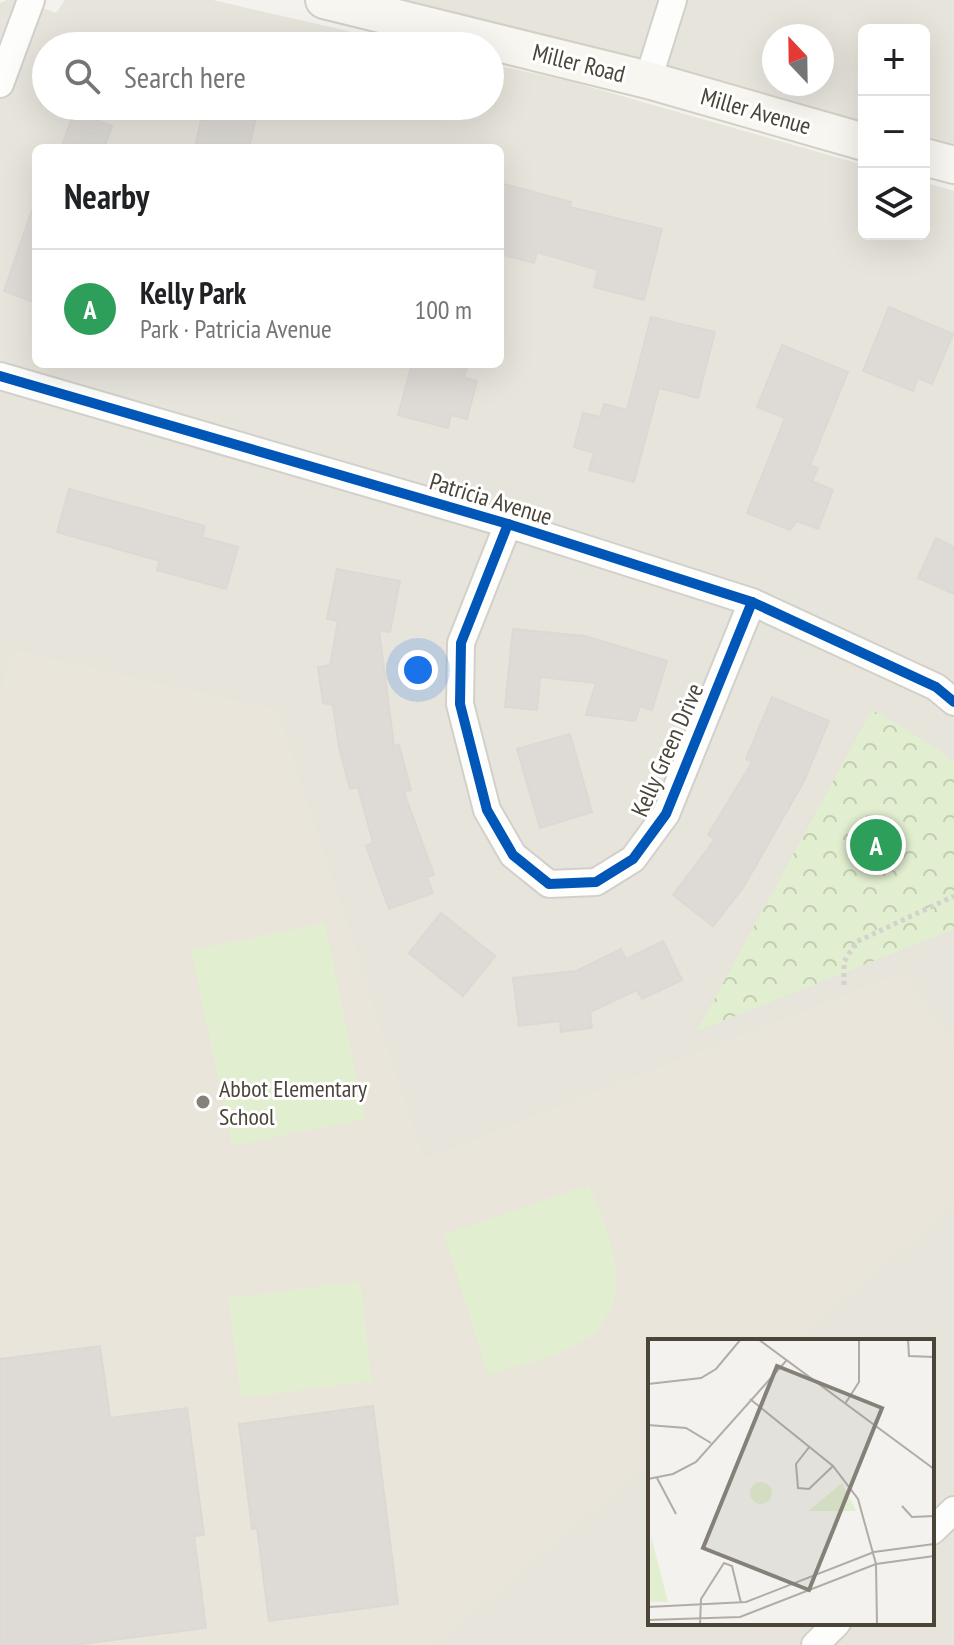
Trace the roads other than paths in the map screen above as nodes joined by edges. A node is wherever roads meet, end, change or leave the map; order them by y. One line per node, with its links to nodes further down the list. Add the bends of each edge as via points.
1 (31, 0): 7 (street)
2 (324, 0): 4 (main road, Miller Road)
3 (673, 0): 6 (street)
4 (454, 32)
5 (504, 44): 6 (main road, Miller Road)
6 (648, 80): 8 (main road, Miller Avenue)
7 (0, 84)
8 (858, 140)
9 (930, 159): 10 (main road)
10 (954, 165)
11 (0, 376): 12 (street, Patricia Avenue)
12 (508, 524): 13 (street, Patricia Avenue); 13 (street, Kelly Green Drive, via 461,643 460,704 487,810 513,855 549,884 596,882 633,859 666,814)
13 (752, 602): 14 (street, Patricia Avenue, via 936,687)
14 (954, 702)
15 (954, 1510): 16 (street)
16 (934, 1529)
17 (835, 1625): 18 (street)
18 (815, 1645)

